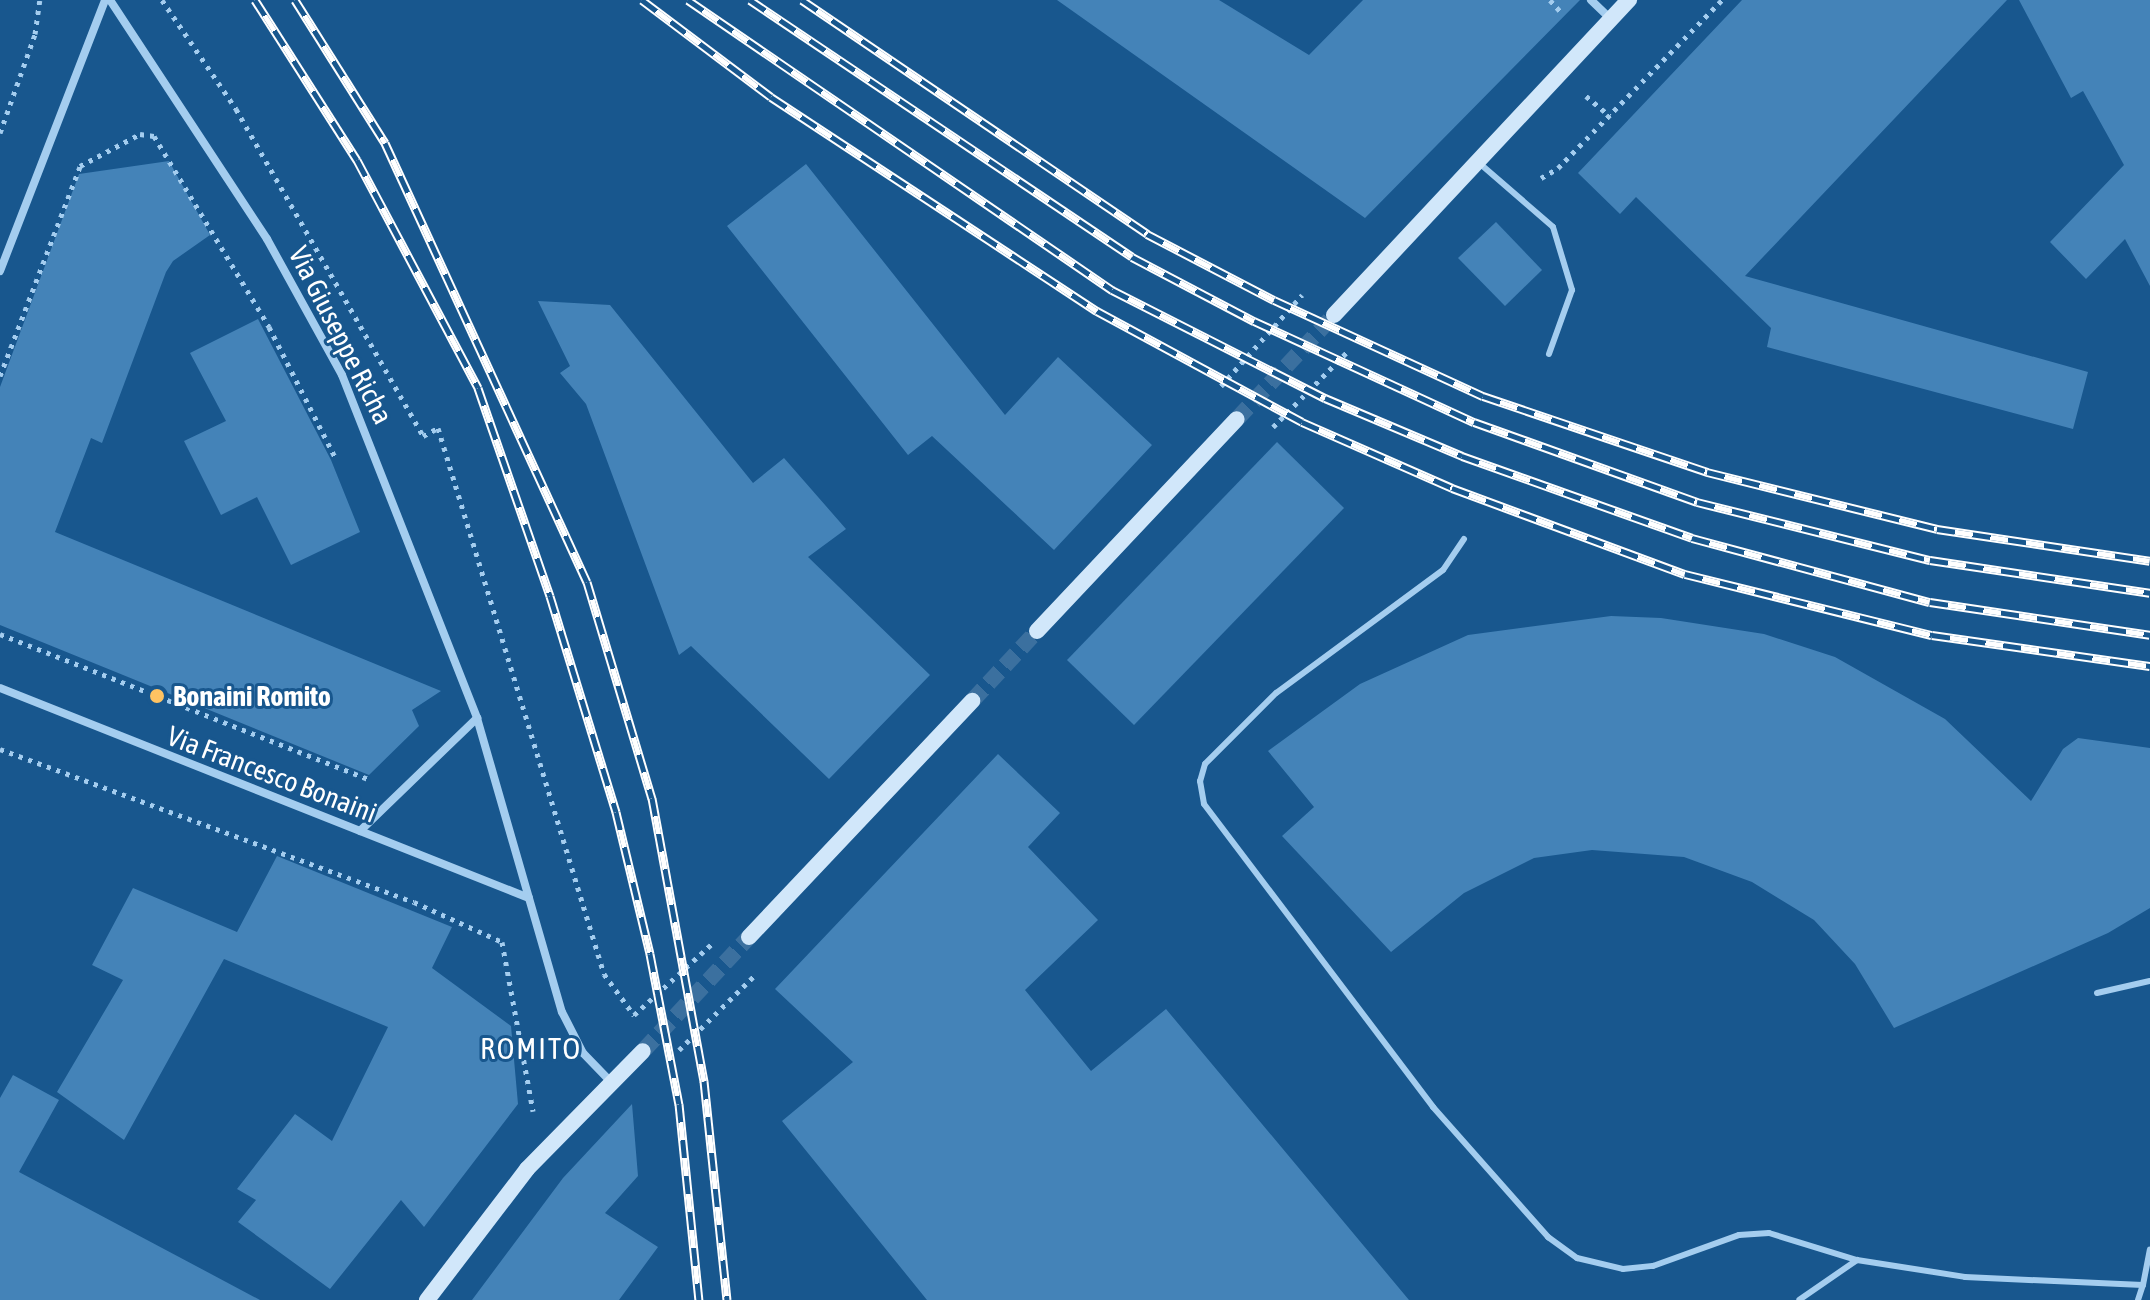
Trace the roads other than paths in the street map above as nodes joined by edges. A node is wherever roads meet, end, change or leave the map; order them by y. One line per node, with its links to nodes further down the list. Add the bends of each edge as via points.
1 (108, 0): 6 (street); 14 (street, Via Giuseppe Richa, via 267,239 342,375 396,500)
2 (1591, 0): 4 (street)
3 (1629, 0): 4 (street)
4 (1611, 20): 5 (street)
5 (1478, 162): 7 (street); 8 (lane, via 1553,227 1572,290)
6 (0, 271)
7 (1334, 315)
8 (1549, 354)
9 (1237, 419): 11 (street)
10 (1464, 539): 23 (lane, via 1443,570 1276,693 1205,764 1200,781 1204,804 1433,1107 1548,1237 1577,1258 1623,1269 1653,1266 1739,1235 1769,1233)
11 (1037, 631)
12 (0, 688): 15 (street, Via Francesco Bonaini)
13 (972, 701): 17 (street)
14 (477, 718): 15 (street); 16 (street, Via Giuseppe Richa)
15 (360, 831): 16 (street, Via Francesco Bonaini)
16 (529, 898): 21 (street, Via Giuseppe Richa, via 567,1021 583,1053)
17 (749, 937)
18 (2150, 981): 19 (lane)
19 (2097, 993)
20 (643, 1051): 21 (street)
21 (612, 1083): 25 (street, via 527,1169)
22 (2150, 1250): 24 (lane)
23 (1857, 1260): 24 (lane, via 1965,1277); 26 (lane)
24 (2143, 1285): 27 (lane)
25 (427, 1300)
26 (1799, 1300)
27 (2138, 1300)

